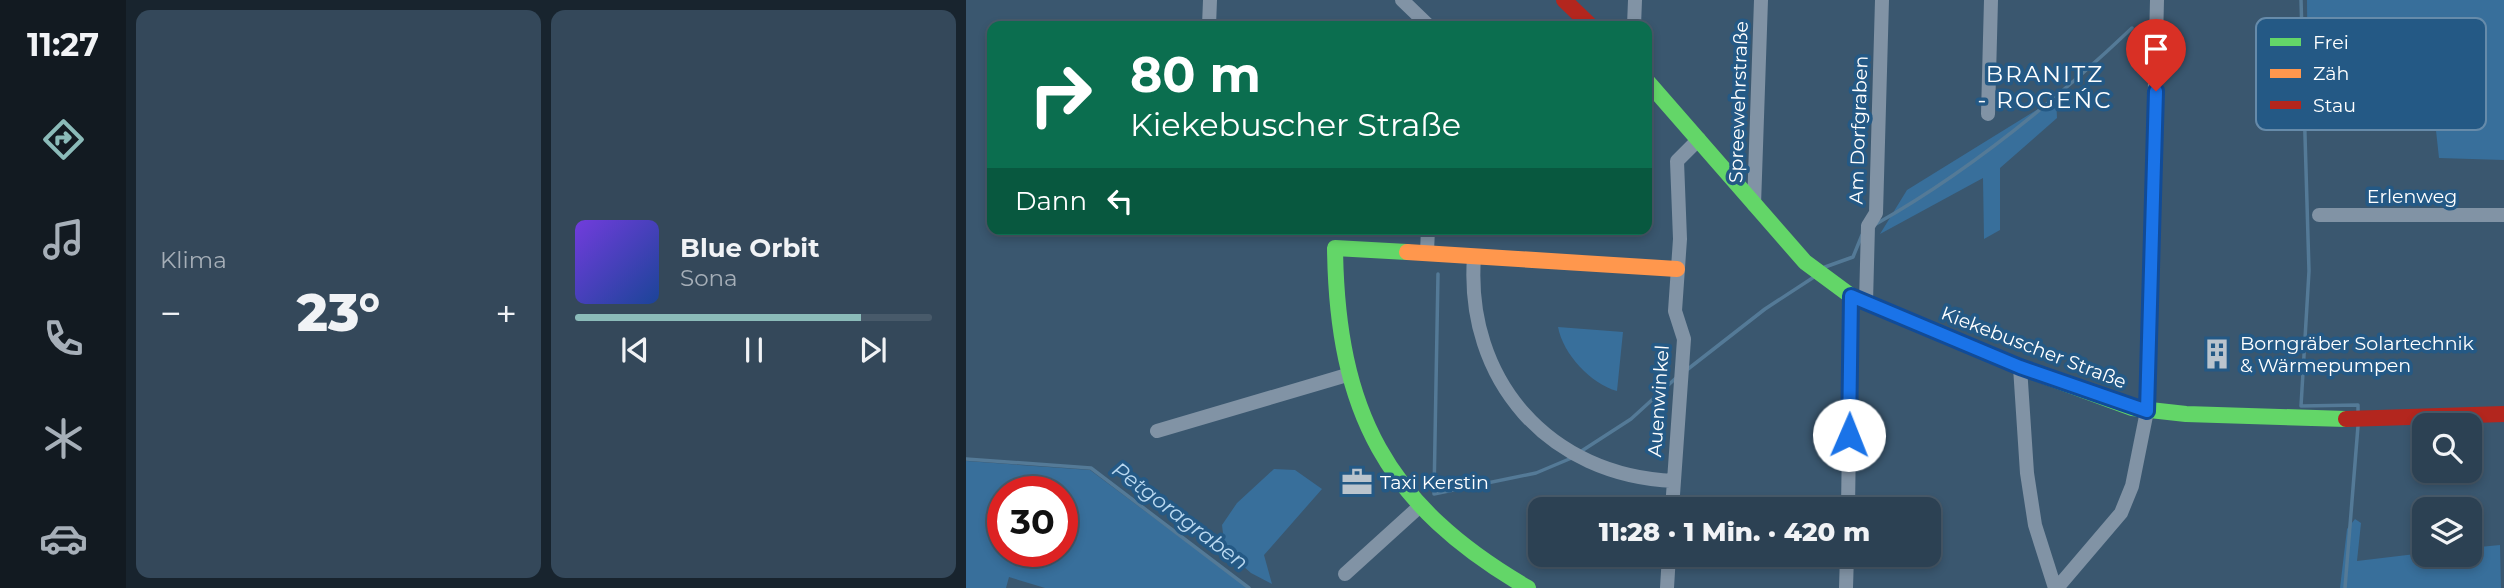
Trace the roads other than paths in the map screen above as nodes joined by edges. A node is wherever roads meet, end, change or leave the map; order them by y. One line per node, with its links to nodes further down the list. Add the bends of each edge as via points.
1 (1210, 0): 9 (street)
2 (1402, 0): 10 (street)
3 (1563, 0): 11 (street)
4 (1635, 0): 12 (street)
5 (1762, 0): 16 (street, Spreewehrstraße)
6 (1882, 0): 23 (street, Am Dorfgraben, via 1876,213 1868,226)
7 (1991, 0): 14 (street)
8 (2157, 0): 26 (street)
9 (1209, 21)
10 (1424, 21)
11 (1586, 21)
12 (1634, 21)
13 (1652, 87): 15 (street, Kiekebuscher Straße)
14 (1988, 114)
15 (1699, 139): 16 (street, Kiekebuscher Straße); 22 (street, Auenwinkel, via 1677,161)
16 (1754, 205): 23 (street, Kiekebuscher Straße, via 1805,262)
17 (2319, 215): 18 (street, Erlenweg)
18 (2504, 215)
19 (1428, 235): 20 (street)
20 (1427, 252): 21 (street); 25 (street, via 1335,248 1335,313)
21 (1474, 257): 22 (street); 29 (street, via 1475,306 1492,364 1521,413 1575,454 1619,473)
22 (1677, 270): 29 (street, Auenwinkel, via 1675,311 1684,339)
23 (1858, 299): 24 (street, Kiekebuscher Straße); 31 (street, Am Dorfgraben)
24 (2020, 367): 26 (street, Kiekebuscher Straße); 39 (street, via 2035,525)
25 (1347, 375): 28 (street); 32 (street, via 1362,419 1383,457)
26 (2147, 411): 27 (street, Kiekebuscher Straße, via 2357,419); 39 (street, via 2132,486 2121,513)
27 (2504, 414)
28 (1157, 431)
29 (1674, 481): 30 (street, Auenwinkel)
30 (1673, 497)
31 (1849, 497)
32 (1420, 506): 35 (street); 36 (street, via 1478,559)
33 (1668, 567): 37 (street)
34 (1847, 567): 38 (street)
35 (1345, 574)
36 (1528, 588)
37 (1667, 588)
38 (1846, 588)
39 (2056, 588)

